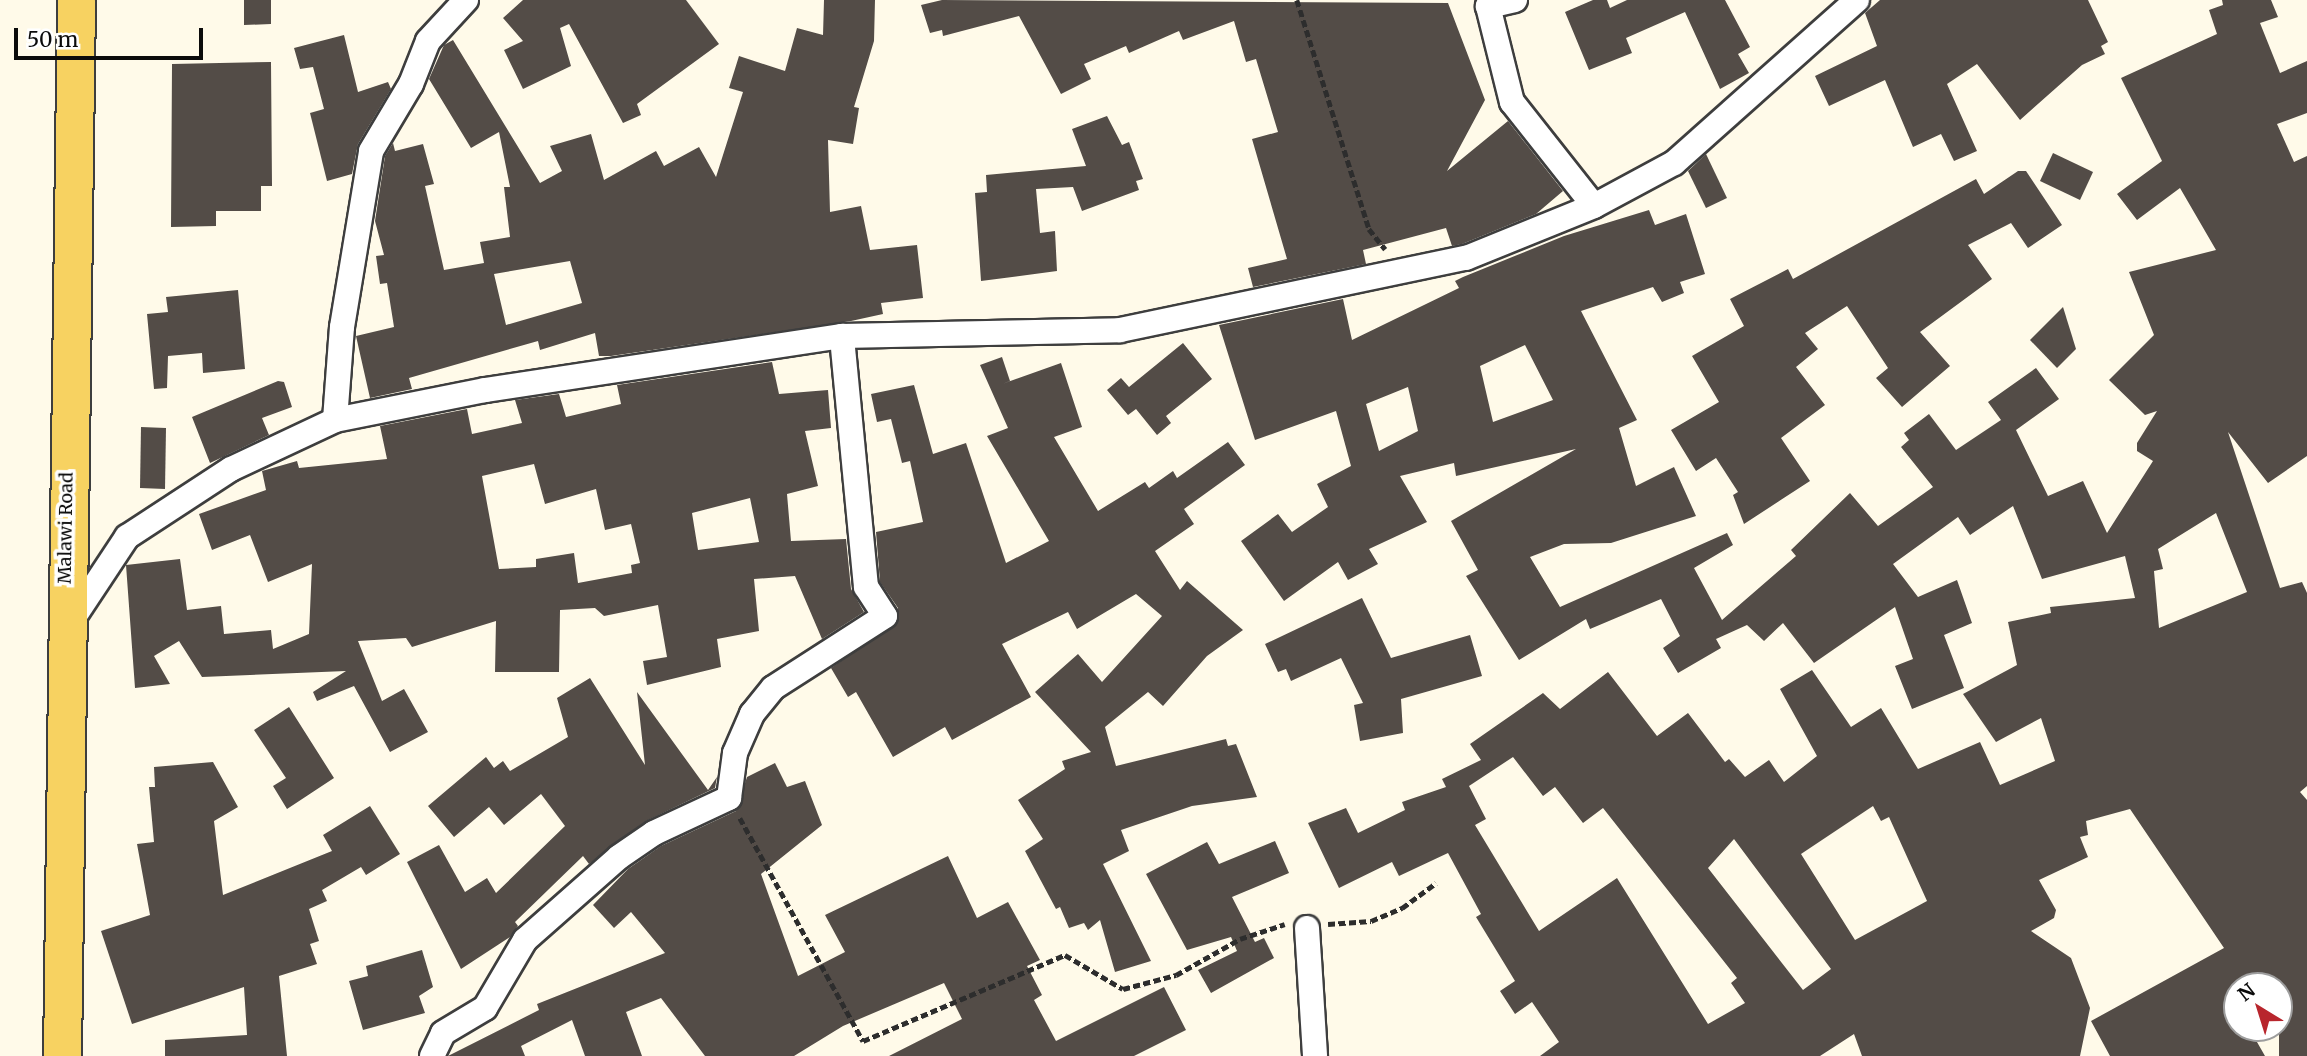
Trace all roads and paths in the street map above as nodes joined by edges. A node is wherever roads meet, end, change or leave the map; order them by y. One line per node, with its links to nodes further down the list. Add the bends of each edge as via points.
1 (76, 0): 10 (main road, Malawi Road)
2 (466, 0): 9 (street, via 428,41 411,84 370,151 342,327)
3 (1297, 0): 7 (path, via 1369,229)
4 (1515, 0): 6 (street, via 1488,6 1512,102)
5 (1857, 0): 6 (street, via 1674,163)
6 (1594, 206): 7 (street, via 1466,258)
7 (1404, 271): 8 (street, via 1120,330)
8 (842, 336): 9 (street, via 485,390); 11 (street, via 866,587 885,616 773,688 752,715 735,753)
9 (335, 420): 10 (street, via 231,469 127,537)
10 (64, 632): 14 (main road, Malawi Road)
11 (729, 798): 13 (path, via 863,1041 1065,955 1123,989 1176,975 1280,923); 15 (street, via 654,833 619,857 525,940 485,1008 443,1033)
12 (1436, 883): 13 (path, via 1402,908 1371,921)
13 (1307, 928): 16 (street)
14 (62, 1056)
15 (432, 1056)
16 (1315, 1056)

